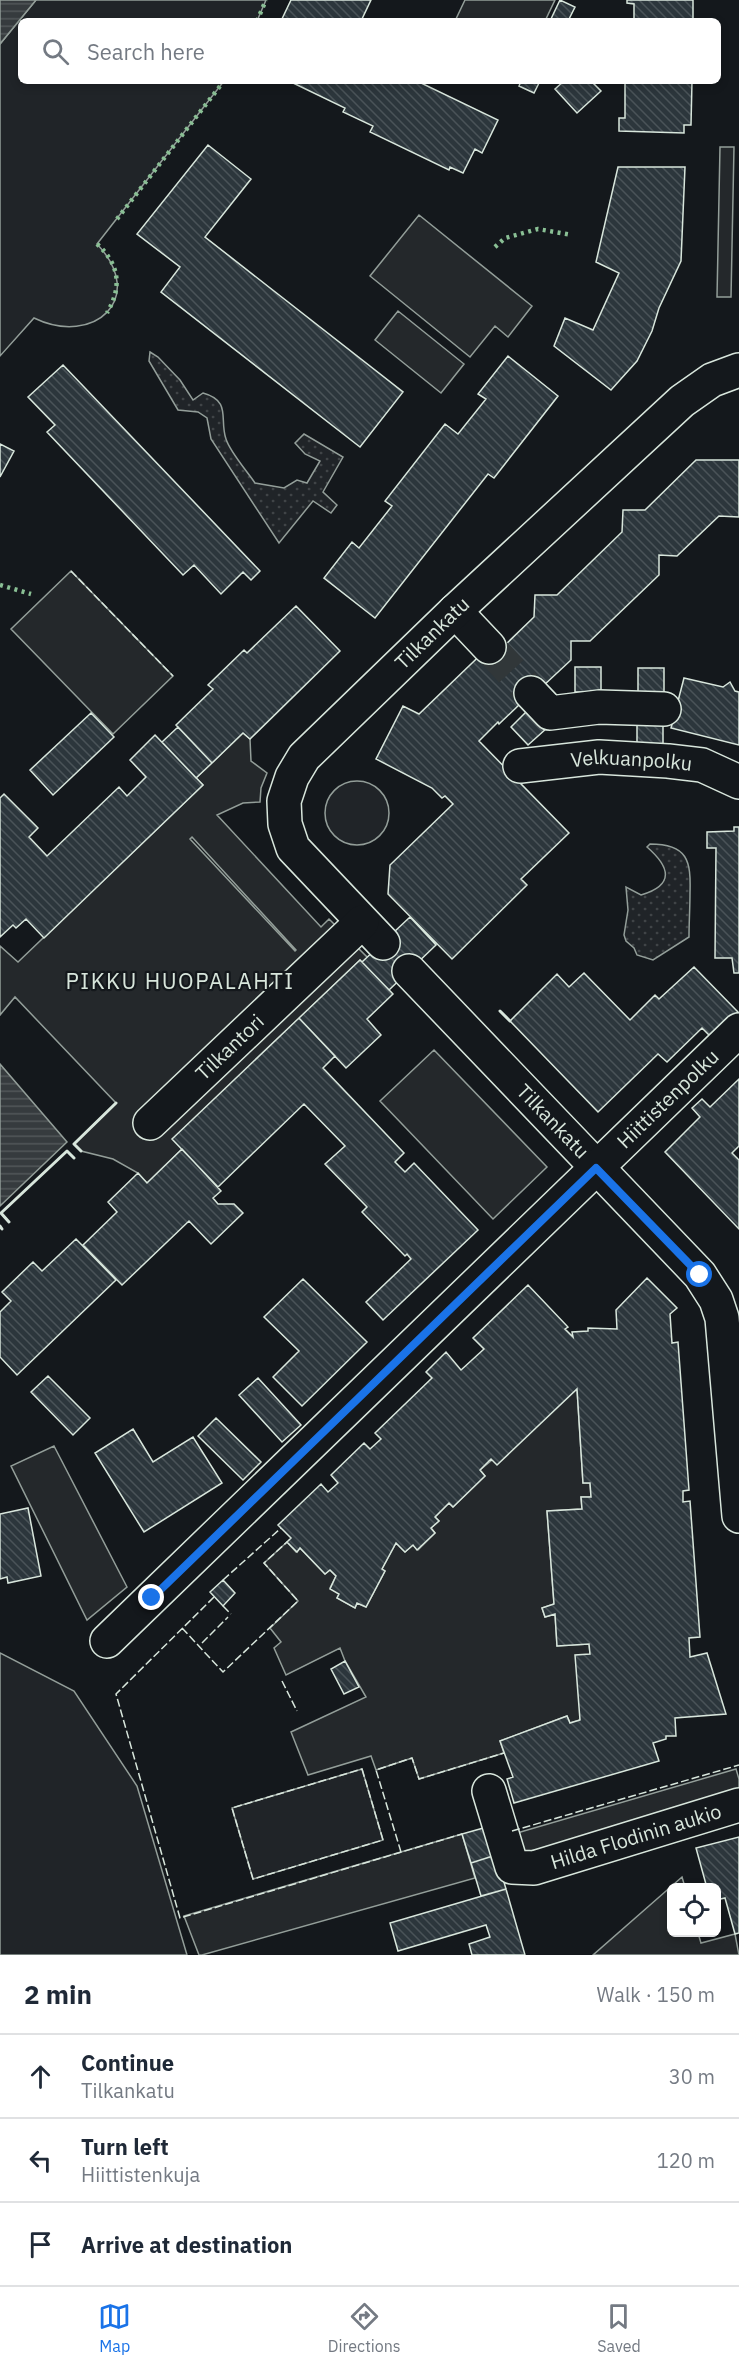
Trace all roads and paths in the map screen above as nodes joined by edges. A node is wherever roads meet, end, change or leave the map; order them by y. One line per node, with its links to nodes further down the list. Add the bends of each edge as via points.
1 (739, 370): 2 (street, Tilkankatu, via 712,380 682,401)
2 (455, 611): 3 (street); 8 (street, Tilkankatu, via 304,756 284,801 285,824 293,848)
3 (489, 647)
4 (531, 693): 5 (street, via 550,713 599,707)
5 (664, 709)
6 (520, 766): 7 (street, Velkuanpolku, via 599,757 668,761 702,765)
7 (739, 782)
8 (372, 933): 11 (street, Tilkantori)
9 (409, 970): 12 (street, Tilkankatu)
10 (739, 1030): 12 (street, Hiittistenpolku)
11 (150, 1123)
12 (596, 1168): 13 (street, Tilkankatu, via 700,1275 716,1300 722,1318); 14 (street, Hiittistenpolku)
13 (739, 1516)
14 (107, 1641)
15 (489, 1791): 16 (street, Hilda Flodinin aukio, via 512,1867 534,1868)
16 (739, 1805)

